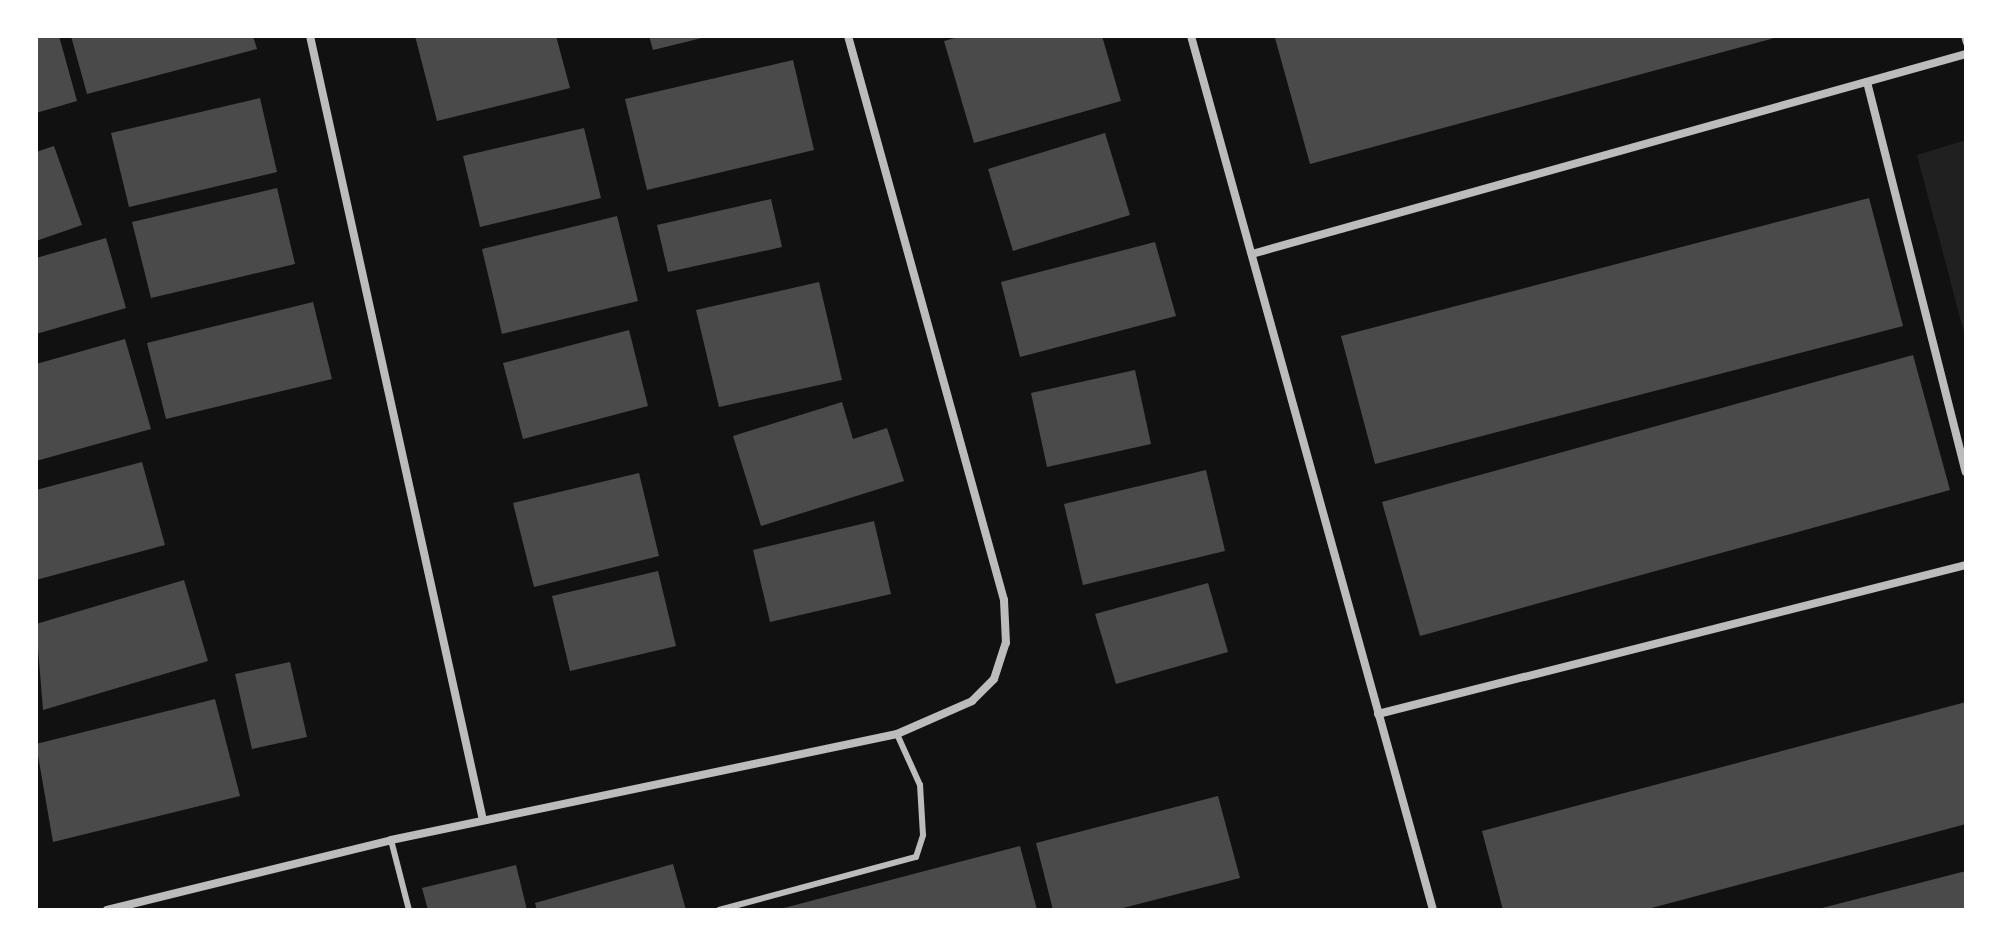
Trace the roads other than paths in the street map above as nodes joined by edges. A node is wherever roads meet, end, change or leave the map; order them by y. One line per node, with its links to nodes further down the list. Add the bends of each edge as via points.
1 (310, 36): 13 (street)
2 (848, 36): 12 (street, via 1004,600 1006,643 994,679 972,701)
3 (1191, 36): 8 (street)
4 (1964, 36): 5 (lane)
5 (1966, 43)
6 (1966, 54): 7 (street)
7 (1867, 82): 8 (street); 9 (street)
8 (1252, 254): 11 (street)
9 (1966, 472)
10 (1966, 565): 11 (street)
11 (1378, 714): 18 (street)
12 (897, 734): 13 (street); 17 (lane, via 920,785 923,835 916,857)
13 (483, 820): 14 (street)
14 (391, 840): 15 (street); 16 (lane)
15 (107, 910)
16 (409, 910)
17 (719, 910)
18 (1433, 910)

